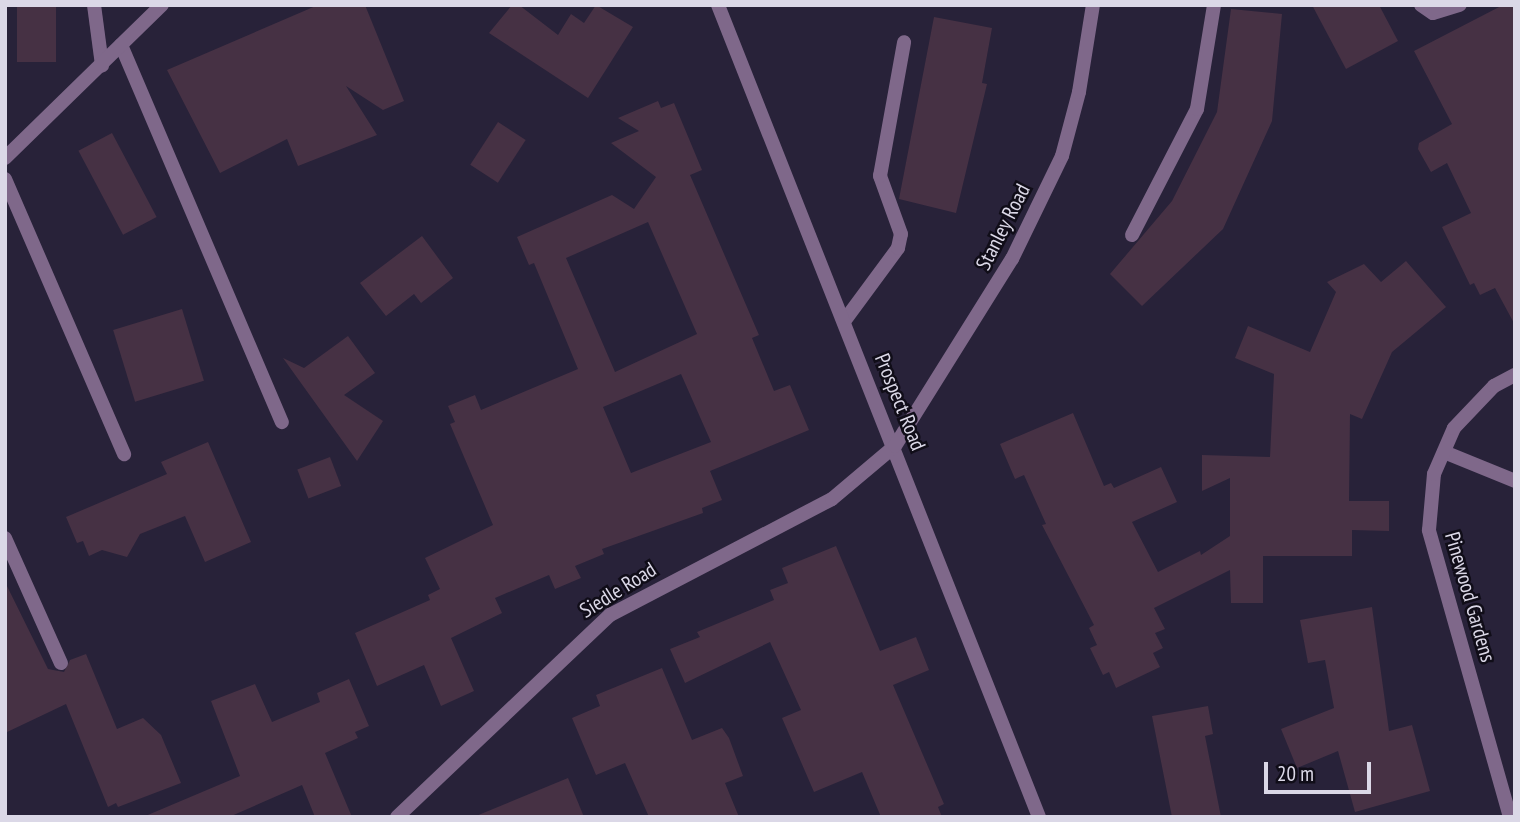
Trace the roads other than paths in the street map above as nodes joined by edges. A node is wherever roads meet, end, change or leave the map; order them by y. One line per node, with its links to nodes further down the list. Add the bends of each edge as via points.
1 (94, 5): 11 (street)
2 (162, 5): 10 (street)
3 (718, 5): 15 (street, Prospect Road)
4 (1108, 5): 8 (street)
5 (1214, 5): 14 (street, via 1197,109)
6 (1421, 5): 7 (street, via 1433,13)
7 (1460, 5)
8 (1094, 9): 18 (street, Stanley Road, via 1062,156 1012,259)
9 (904, 42): 15 (street, via 880,176 901,233 898,248)
10 (121, 45): 11 (street); 17 (street)
11 (103, 65): 12 (street)
12 (5, 158)
13 (5, 179): 20 (street)
14 (1132, 235)
15 (845, 320): 18 (street, Prospect Road)
16 (1515, 375): 19 (street, Pinewood Gardens, via 1494,386 1454,428)
17 (282, 422)
18 (895, 446): 24 (street, Siedle Road, via 832,499 610,615); 25 (street, Prospect Road)
19 (1444, 453): 21 (street); 26 (street, Pinewood Gardens, via 1434,474 1429,530)
20 (124, 454)
21 (1515, 481)
22 (5, 538): 23 (street)
23 (61, 663)
24 (397, 817)
25 (1039, 817)
26 (1510, 817)

